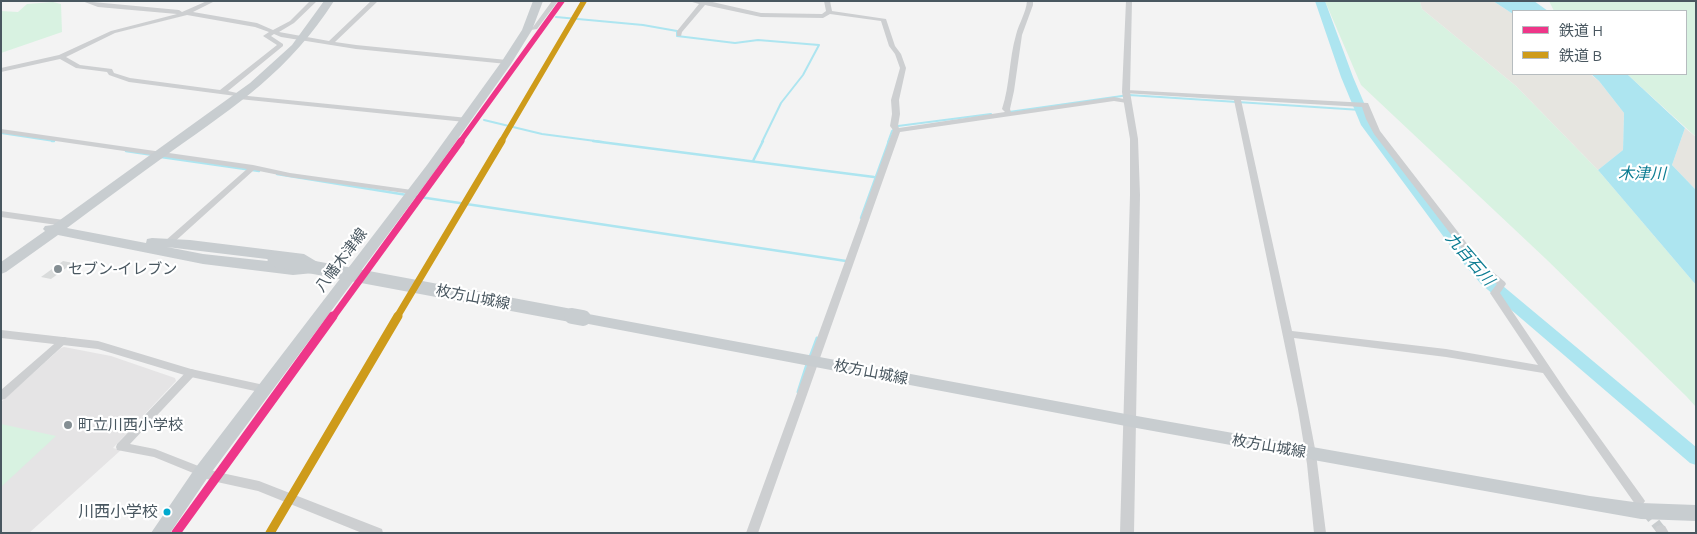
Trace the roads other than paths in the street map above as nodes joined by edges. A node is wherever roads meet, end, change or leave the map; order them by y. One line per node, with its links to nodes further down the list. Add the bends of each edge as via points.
1 (85, 1): 14 (street, via 98,6)
2 (212, 1): 14 (street)
3 (314, 1): 16 (street, via 292,22)
4 (329, 1): 18 (main road, via 317,22)
5 (375, 1): 19 (street)
6 (538, 1): 15 (main road, 八幡木津線)
7 (556, 1): 15 (street, via 536,28)
8 (692, 1): 12 (street)
9 (827, 1): 13 (street)
10 (1030, 1): 27 (street, via 1019,36 1006,109)
11 (1130, 1): 25 (street)
12 (704, 2): 13 (street, via 761,15 823,16); 17 (street)
13 (828, 12): 29 (street, via 884,20 903,68 895,100 894,126)
14 (187, 13): 16 (street, via 257,25); 20 (street, via 113,32)
15 (527, 30): 21 (main road, 八幡木津線)
16 (272, 32): 18 (street); 23 (street, via 266,36 281,45)
17 (679, 35)
18 (301, 39): 19 (street); 24 (main road, via 278,66)
19 (330, 43): 21 (street)
20 (61, 57): 22 (street); 23 (street, via 87,69 110,70 111,74 129,80)
21 (508, 62): 28 (main road, 八幡木津線)
22 (1, 70)
23 (222, 92): 24 (street)
24 (237, 96): 28 (street); 31 (main road)
25 (1127, 97): 26 (street); 27 (street); 50 (street, via 1134,139 1136,195)
26 (1238, 100): 43 (street); 46 (street, via 1365,106 1378,132 1479,266 1502,284 1495,293)
27 (1009, 114): 29 (street)
28 (465, 120): 33 (main road, 八幡木津線)
29 (897, 130): 45 (street)
30 (1, 131): 31 (street)
31 (158, 153): 32 (street); 35 (main road)
32 (253, 167): 33 (street); 37 (street)
33 (412, 192): 41 (main road, 八幡木津線)
34 (1, 214): 35 (street)
35 (56, 226): 36 (main road, 枚方山城線); 38 (main road); 39 (main road)
36 (121, 242): 37 (main road); 40 (main road, via 203,259 293,270); 45 (main road, 枚方山城線, bridge, via 274,260)
37 (168, 243): 40 (main road, via 304,259)
38 (1, 261)
39 (1, 269)
40 (320, 270): 41 (main road)
41 (349, 275): 48 (main road, 八幡木津線)
42 (1, 334): 44 (street)
43 (1289, 334): 46 (street, via 1446,353); 51 (street)
44 (64, 340): 47 (street, via 112,349); 49 (street)
45 (813, 361): 50 (main road, 枚方山城線); 57 (street)
46 (1546, 370): 53 (street)
47 (191, 373): 48 (street); 52 (street, via 121,447 155,453)
48 (264, 389): 52 (main road, 八幡木津線)
49 (1, 396)
50 (1131, 422): 51 (main road, 枚方山城線); 58 (street)
51 (1311, 454): 54 (main road, 枚方山城線, via 1641,511); 59 (street)
52 (202, 472): 55 (main road, 八幡木津線); 56 (street, via 259,486)
53 (1639, 501)
54 (1696, 513)
55 (160, 533)
56 (377, 533)
57 (752, 533)
58 (1127, 533)
59 (1320, 533)

